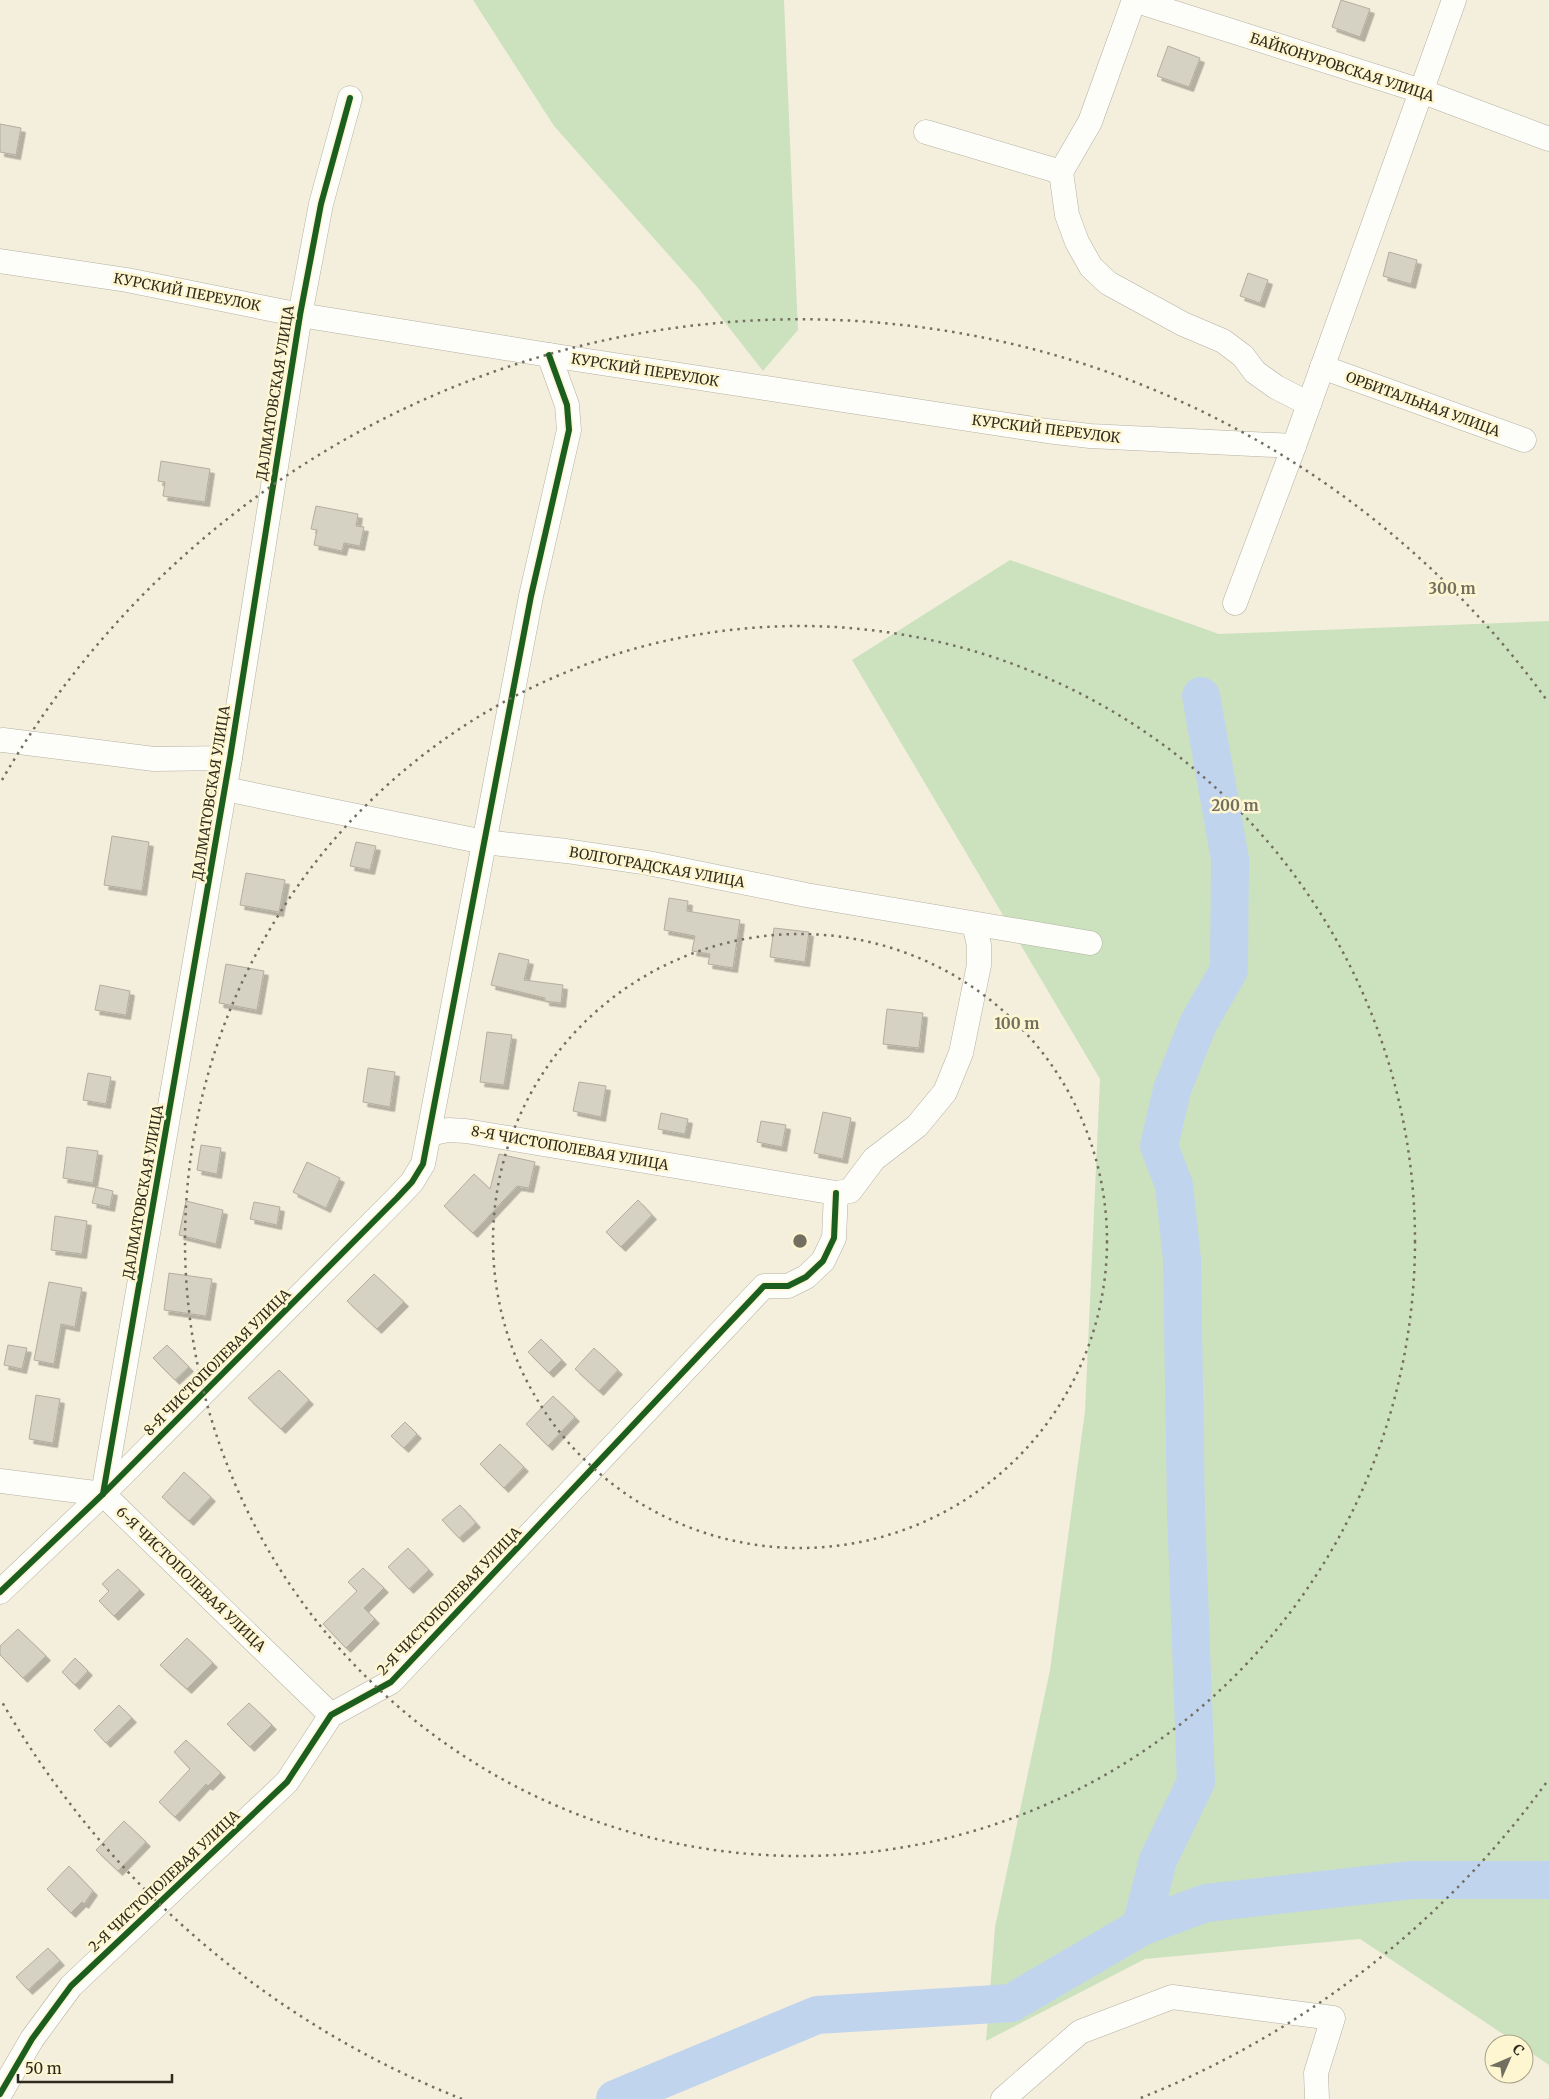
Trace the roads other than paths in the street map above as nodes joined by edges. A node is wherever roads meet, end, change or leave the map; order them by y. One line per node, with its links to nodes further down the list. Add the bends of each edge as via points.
1 (1134, 0): 3 (street, БАЙКОНУРОВСКАЯ УЛИЦА); 7 (street, via 1090,122)
2 (1454, 0): 3 (street)
3 (1421, 91): 6 (street, БАЙКОНУРОВСКАЯ УЛИЦА); 11 (street)
4 (350, 98): 9 (street, ДАЛМАТОВСКАЯ УЛИЦА, via 321,204)
5 (926, 132): 7 (street)
6 (1549, 138)
7 (1061, 172): 12 (street, via 1067,215 1077,242 1091,266 1108,282 1183,324 1223,341 1276,387)
8 (0, 261): 9 (street, КУРСКИЙ ПЕРЕУЛОК, via 127,280)
9 (300, 315): 10 (street, КУРСКИЙ ПЕРЕУЛОК); 17 (street, ДАЛМАТОВСКАЯ УЛИЦА)
10 (549, 355): 14 (street, КУРСКИЙ ПЕРЕУЛОК, via 1090,436); 19 (street, via 567,405 569,430 532,596)
11 (1322, 367): 12 (street); 13 (street, ОРБИТАЛЬНАЯ УЛИЦА)
12 (1309, 404): 14 (street)
13 (1524, 440)
14 (1294, 446): 15 (street)
15 (1235, 603)
16 (3, 740): 17 (street, via 154,759)
17 (230, 758): 18 (street, ДАЛМАТОВСКАЯ УЛИЦА)
18 (225, 789): 19 (street, ВОЛГОГРАДСКАЯ УЛИЦА); 25 (street, ДАЛМАТОВСКАЯ УЛИЦА)
19 (484, 842): 20 (street, ВОЛГОГРАДСКАЯ УЛИЦА, via 648,863); 22 (street)
20 (974, 924): 21 (street, ВОЛГОГРАДСКАЯ УЛИЦА); 23 (street, via 979,965 961,1053 945,1092 917,1126 874,1159 850,1191)
21 (1090, 944)
22 (429, 1134): 23 (street, 8-Я ЧИСТОПОЛЕВАЯ УЛИЦА, via 466,1131); 25 (street, 8-Я ЧИСТОПОЛЕВАЯ УЛИЦА, via 423,1164 412,1182)
23 (836, 1193): 27 (street, 2-Я ЧИСТОПОЛЕВАЯ УЛИЦА, via 834,1238 823,1260 806,1277 788,1286 764,1286 391,1682)
24 (0, 1481): 25 (street)
25 (104, 1494): 26 (street, 8-Я ЧИСТОПОЛЕВАЯ УЛИЦА); 27 (street, 6-Я ЧИСТОПОЛЕВАЯ УЛИЦА)
26 (0, 1592)
27 (331, 1715): 28 (street, 2-Я ЧИСТОПОЛЕВАЯ УЛИЦА, via 287,1782 72,1986 32,2039)
28 (0, 2094)
29 (1003, 2099): 30 (street, via 1080,2032 1172,1997 1333,2018 1316,2074)
30 (1317, 2099)

